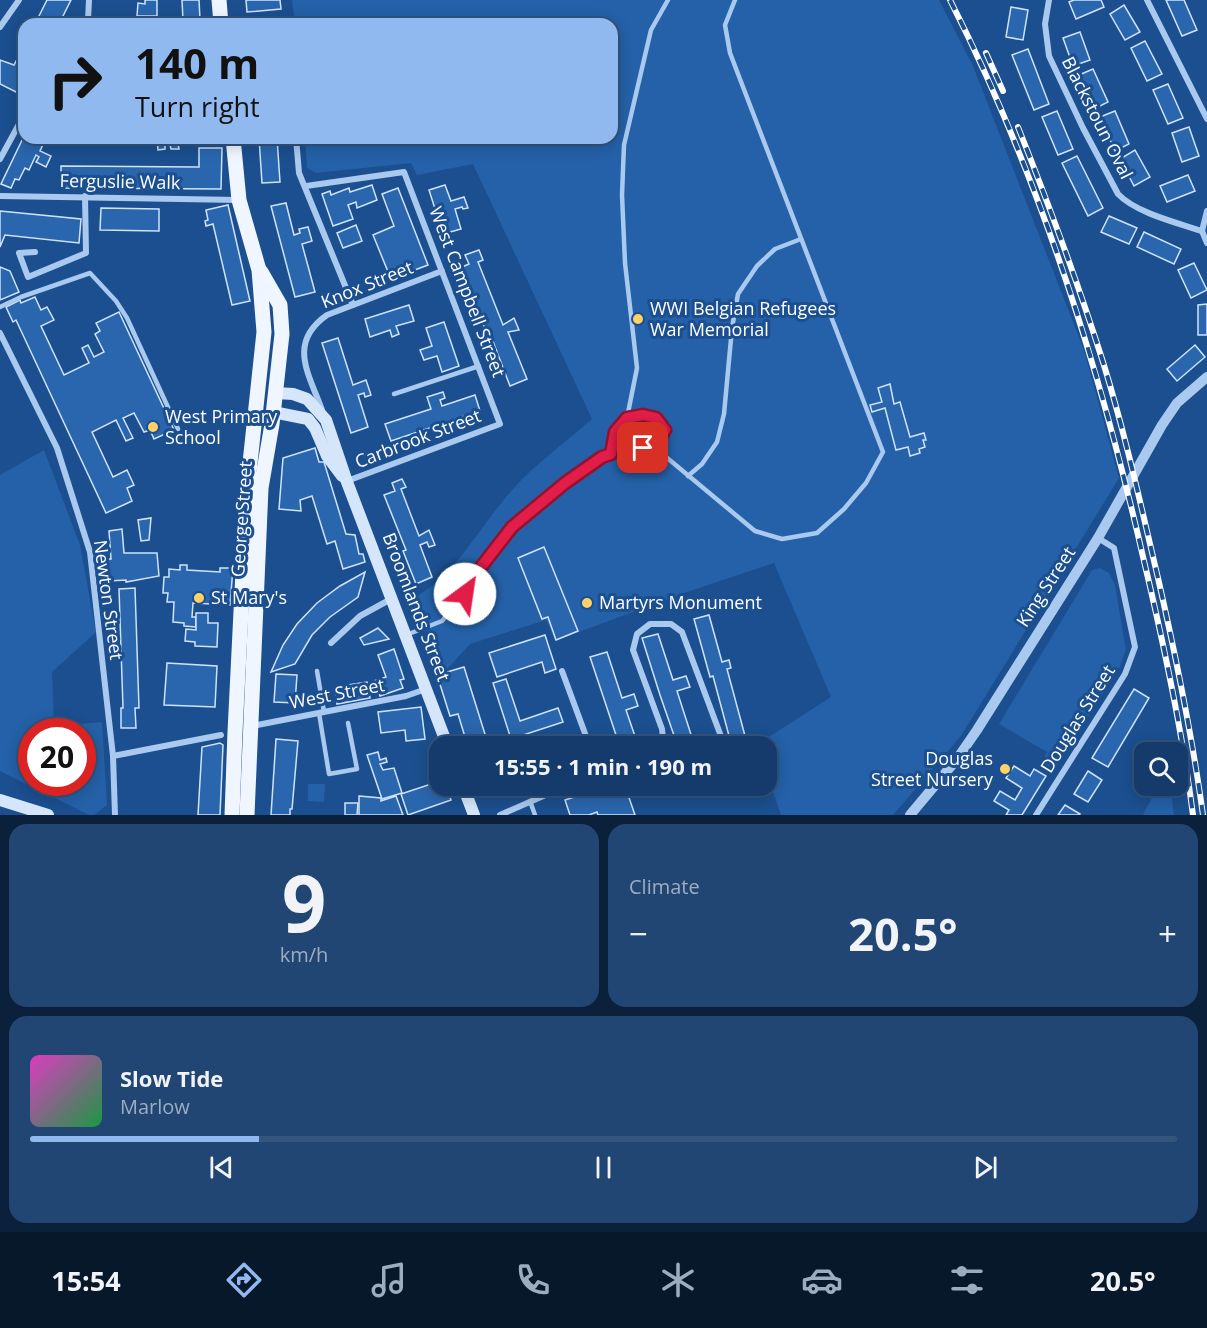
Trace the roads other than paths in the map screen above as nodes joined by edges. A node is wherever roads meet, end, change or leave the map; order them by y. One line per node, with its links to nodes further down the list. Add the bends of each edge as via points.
1 (19, 0): 10 (street)
2 (89, 0): 8 (street)
3 (219, 0): 9 (main road)
4 (668, 0): 37 (lane, via 651,30 624,145 625,263 637,368)
5 (735, 0): 22 (lane, via 725,25 730,53)
6 (1049, 0): 21 (street, Blackstoun Oval, via 1045,24 1049,56 1118,194 1136,207)
7 (1147, 0): 11 (street)
8 (88, 18)
9 (221, 18)
10 (0, 27)
11 (1207, 118)
12 (18, 126): 15 (street)
13 (234, 144): 19 (main road)
14 (297, 144): 16 (street, via 299,173)
15 (0, 159)
16 (306, 186): 26 (street, West Campbell Street, via 404,172); 27 (street)
17 (0, 196): 18 (street, Ferguslie Walk)
18 (85, 196): 19 (street, Ferguslie Walk); 24 (street, via 86,253 28,277 19,253)
19 (239, 200): 25 (main road)
20 (1207, 211): 21 (street)
21 (1202, 231): 23 (street)
22 (801, 239): 43 (lane, via 775,249 757,266 738,294 717,442); 43 (lane, via 882,452 866,483 816,533 782,538 755,531)
23 (1207, 243)
24 (35, 252)
25 (259, 270): 33 (main road, George Street, via 280,306 282,334); 35 (main road, George Street, via 263,343)
26 (442, 271): 27 (street, Knox Street); 31 (street, West Campbell Street)
27 (353, 305): 30 (street, Knox Street, via 327,315)
28 (0, 307): 40 (lane, via 90,273 127,318)
29 (0, 333): 60 (street, Newton Street, via 57,448 90,552)
30 (308, 334): 38 (street, Broomlands Street, via 304,359)
31 (479, 366): 34 (lane); 39 (street, West Campbell Street)
32 (1207, 377): 45 (street, King Street, via 1177,403 1162,425)
33 (276, 393): 35 (main road); 36 (main road, George Street); 38 (main road, Broomlands Street, via 307,399)
34 (394, 394)
35 (256, 411): 36 (main road); 67 (main road, George Street, via 247,491)
36 (273, 412): 44 (main road, Broomlands Street, via 308,419 327,456); 54 (main road, George Street, via 261,488)
37 (627, 418): 41 (lane, via 656,418 665,430); 42 (lane, via 615,432)
38 (326, 420): 44 (main road, Broomlands Street)
39 (500, 424): 44 (street, Carbrook Street)
40 (178, 429)
41 (654, 447): 42 (lane); 43 (lane)
42 (611, 454): 47 (lane, via 565,483 512,527 442,621)
43 (688, 476)
44 (347, 482): 46 (main road, Broomlands Street)
45 (1098, 538): 72 (street, King Street, via 964,750); 73 (street, Douglas Street, via 1114,548 1135,647 1125,674)
46 (392, 598): 47 (main road, Broomlands Street); 48 (street, via 360,616)
47 (406, 635): 51 (main road, Broomlands Street)
48 (331, 643)
49 (562, 670): 57 (street)
50 (316, 671): 52 (lane)
51 (426, 688): 52 (street, West Street, via 406,696); 56 (main road, Broomlands Street)
52 (322, 713): 53 (lane, via 329,774 357,769); 54 (street, West Street)
53 (348, 723)
54 (252, 726): 68 (main road, George Street)
55 (221, 735): 60 (street)
56 (444, 736)
57 (586, 736)
58 (663, 736): 59 (street, via 633,650 637,634 650,624 671,624 682,632)
59 (721, 736)
60 (113, 756): 66 (street, Newton Street)
61 (467, 796): 69 (main road)
62 (542, 796): 64 (street)
63 (0, 800): 65 (main road)
64 (530, 801): 70 (street); 71 (lane)
65 (48, 815)
66 (115, 815)
67 (232, 815)
68 (247, 815)
69 (474, 815)
70 (500, 815)
71 (535, 815)
72 (910, 815)
73 (1036, 815)

